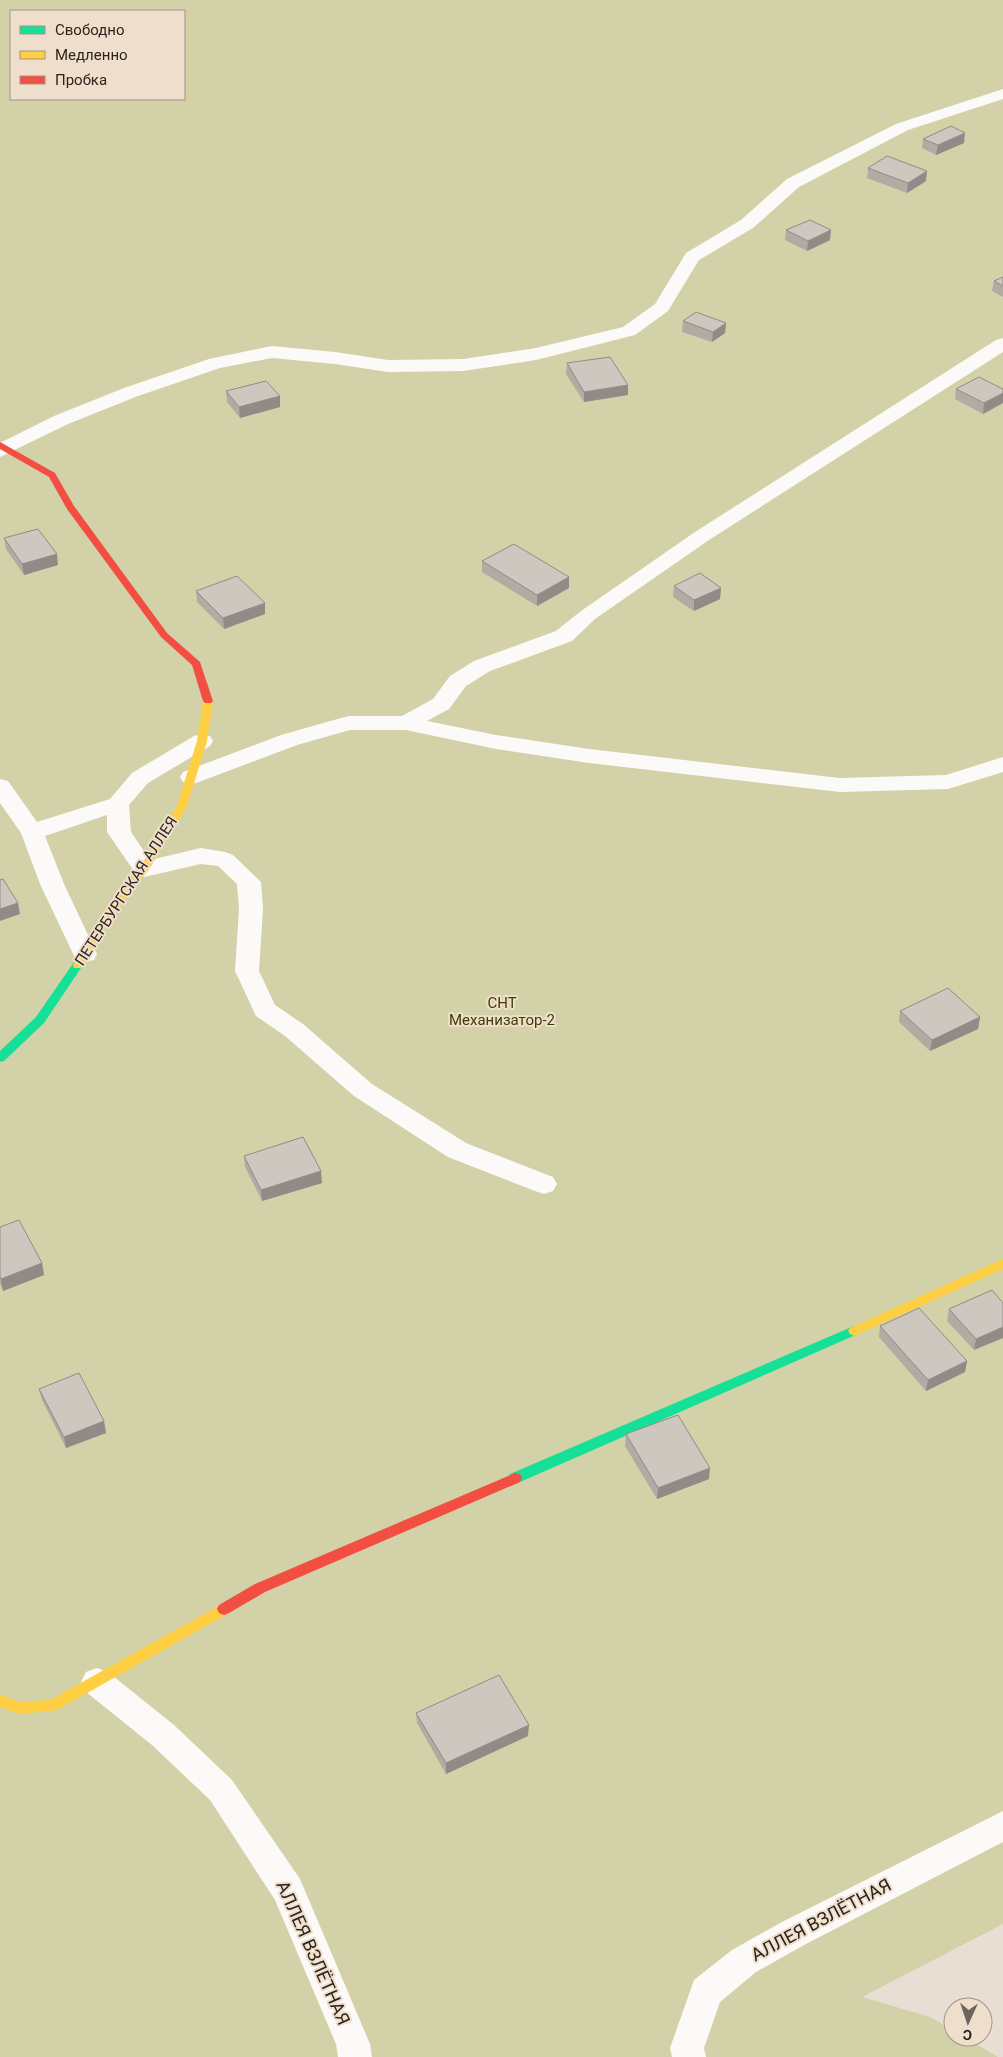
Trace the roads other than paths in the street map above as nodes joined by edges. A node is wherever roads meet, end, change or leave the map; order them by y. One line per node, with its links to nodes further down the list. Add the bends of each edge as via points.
1 (1003, 94): 3 (lane, via 902,127 793,183 747,224 692,257 662,307 629,331 536,354 463,366 388,366 272,352 216,363 131,392 60,420)
2 (1003, 344): 4 (lane, via 702,536 588,614 564,636 482,666 458,681 441,704)
3 (2, 448): 5 (street, ПЕТЕРБУРГСКАЯ АЛЛЕЯ, via 52,475 70,507 164,635 197,664 208,698)
4 (406, 723): 6 (lane, via 496,742 589,756 840,785 948,782); 7 (lane, via 349,723 272,746)
5 (202, 741): 7 (street, ПЕТЕРБУРГСКАЯ АЛЛЕЯ); 9 (lane, via 140,778)
6 (1003, 764)
7 (191, 777): 11 (street, ПЕТЕРБУРГСКАЯ АЛЛЕЯ, via 182,806)
8 (0, 786): 10 (lane)
9 (118, 804): 10 (lane); 11 (lane, via 119,832)
10 (32, 832): 12 (lane)
11 (144, 869): 12 (street, ПЕТЕРБУРГСКАЯ АЛЛЕЯ, via 112,909); 14 (lane, via 201,856 225,860 249,882 251,909 247,971 265,1010 294,1030 363,1090 457,1150)
12 (85, 954): 13 (street, ПЕТЕРБУРГСКАЯ АЛЛЕЯ, via 40,1020)
13 (0, 1058)
14 (544, 1184)
15 (1003, 1264): 16 (street, via 260,1588)
16 (97, 1682): 17 (street, via 52,1706 20,1708); 19 (lane, АЛЛЕЯ ВЗЛЁТНАЯ, via 163,1735 221,1790 288,1890 353,2044)
17 (0, 1701)
18 (1003, 1826): 20 (lane, АЛЛЕЯ ВЗЛЁТНАЯ, via 744,1961 706,1992 687,2048)
19 (355, 2057)
20 (689, 2057)

